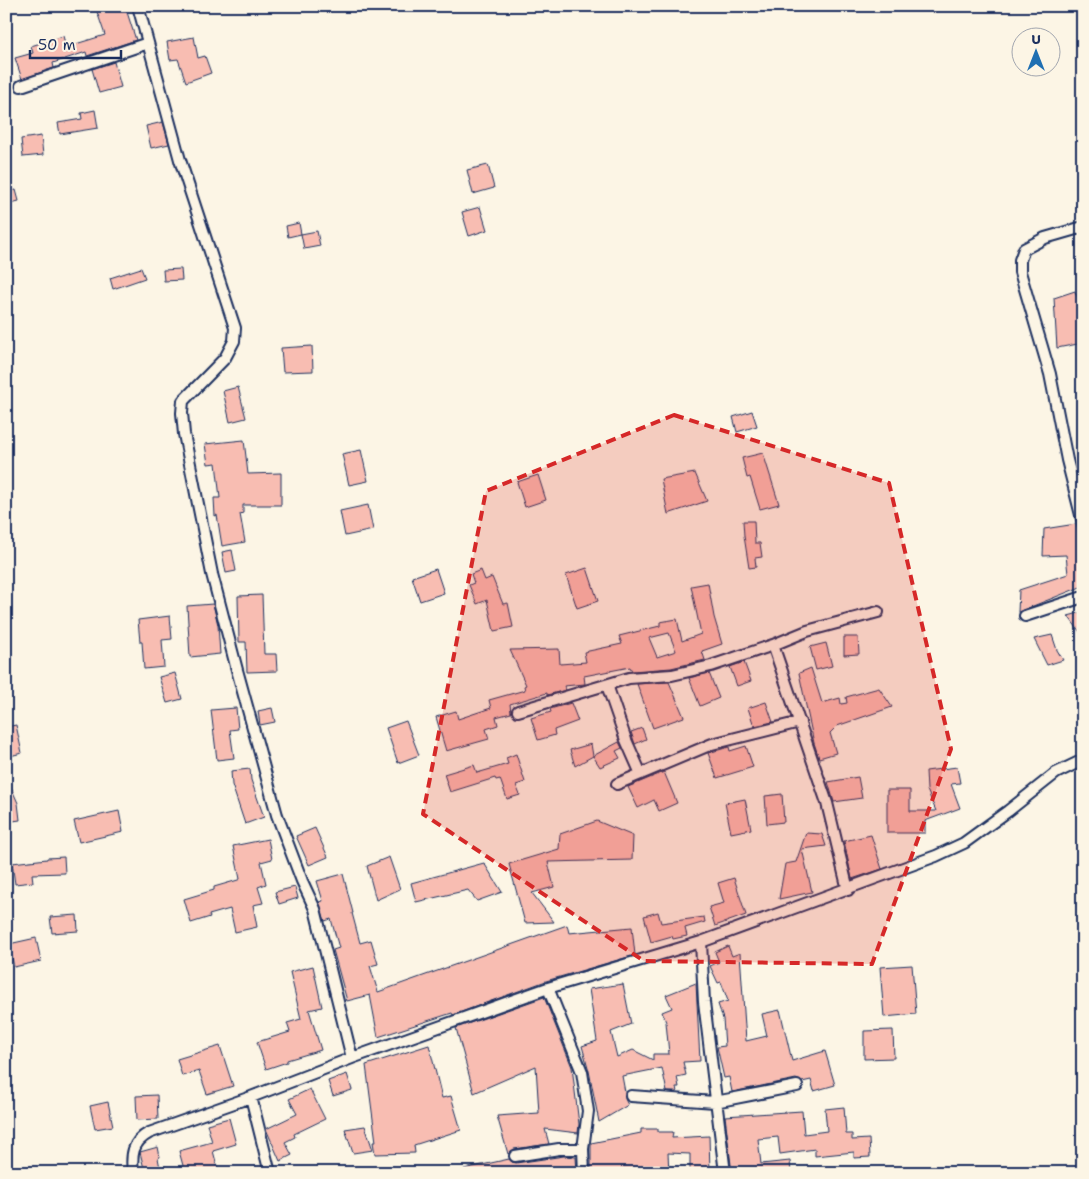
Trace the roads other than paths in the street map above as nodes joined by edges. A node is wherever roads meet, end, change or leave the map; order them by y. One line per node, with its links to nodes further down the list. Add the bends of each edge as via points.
1 (138, 6): 2 (street)
2 (148, 43): 3 (street); 19 (street, via 180,160 234,328 234,341 225,358 183,401 184,434 212,574 277,815 315,908)
3 (21, 86)
4 (1083, 227): 5 (street, via 1045,238 1024,249 1020,260 1020,272 1050,374)
5 (1082, 517)
6 (1083, 597): 8 (street)
7 (878, 612): 9 (street, via 807,631)
8 (1025, 616)
9 (773, 645): 10 (street, via 702,668 672,675 629,678); 12 (street)
10 (607, 685): 11 (street); 14 (street)
11 (518, 710)
12 (800, 722): 14 (street, via 712,744); 16 (street, via 827,803)
13 (1083, 760): 16 (street, via 1056,773 964,843)
14 (641, 774): 15 (street)
15 (617, 784)
16 (848, 890): 17 (street)
17 (700, 942): 18 (street); 23 (street)
18 (548, 988): 19 (street); 24 (street, via 582,1072 588,1111)
19 (352, 1058): 22 (street)
20 (797, 1086): 23 (street)
21 (631, 1096): 23 (street)
22 (251, 1097): 26 (street, via 141,1137 134,1145); 27 (street)
23 (715, 1102): 29 (street)
24 (583, 1150): 25 (street, via 559,1149); 28 (street)
25 (515, 1156)
26 (133, 1173)
27 (270, 1173)
28 (584, 1173)
29 (725, 1173)

